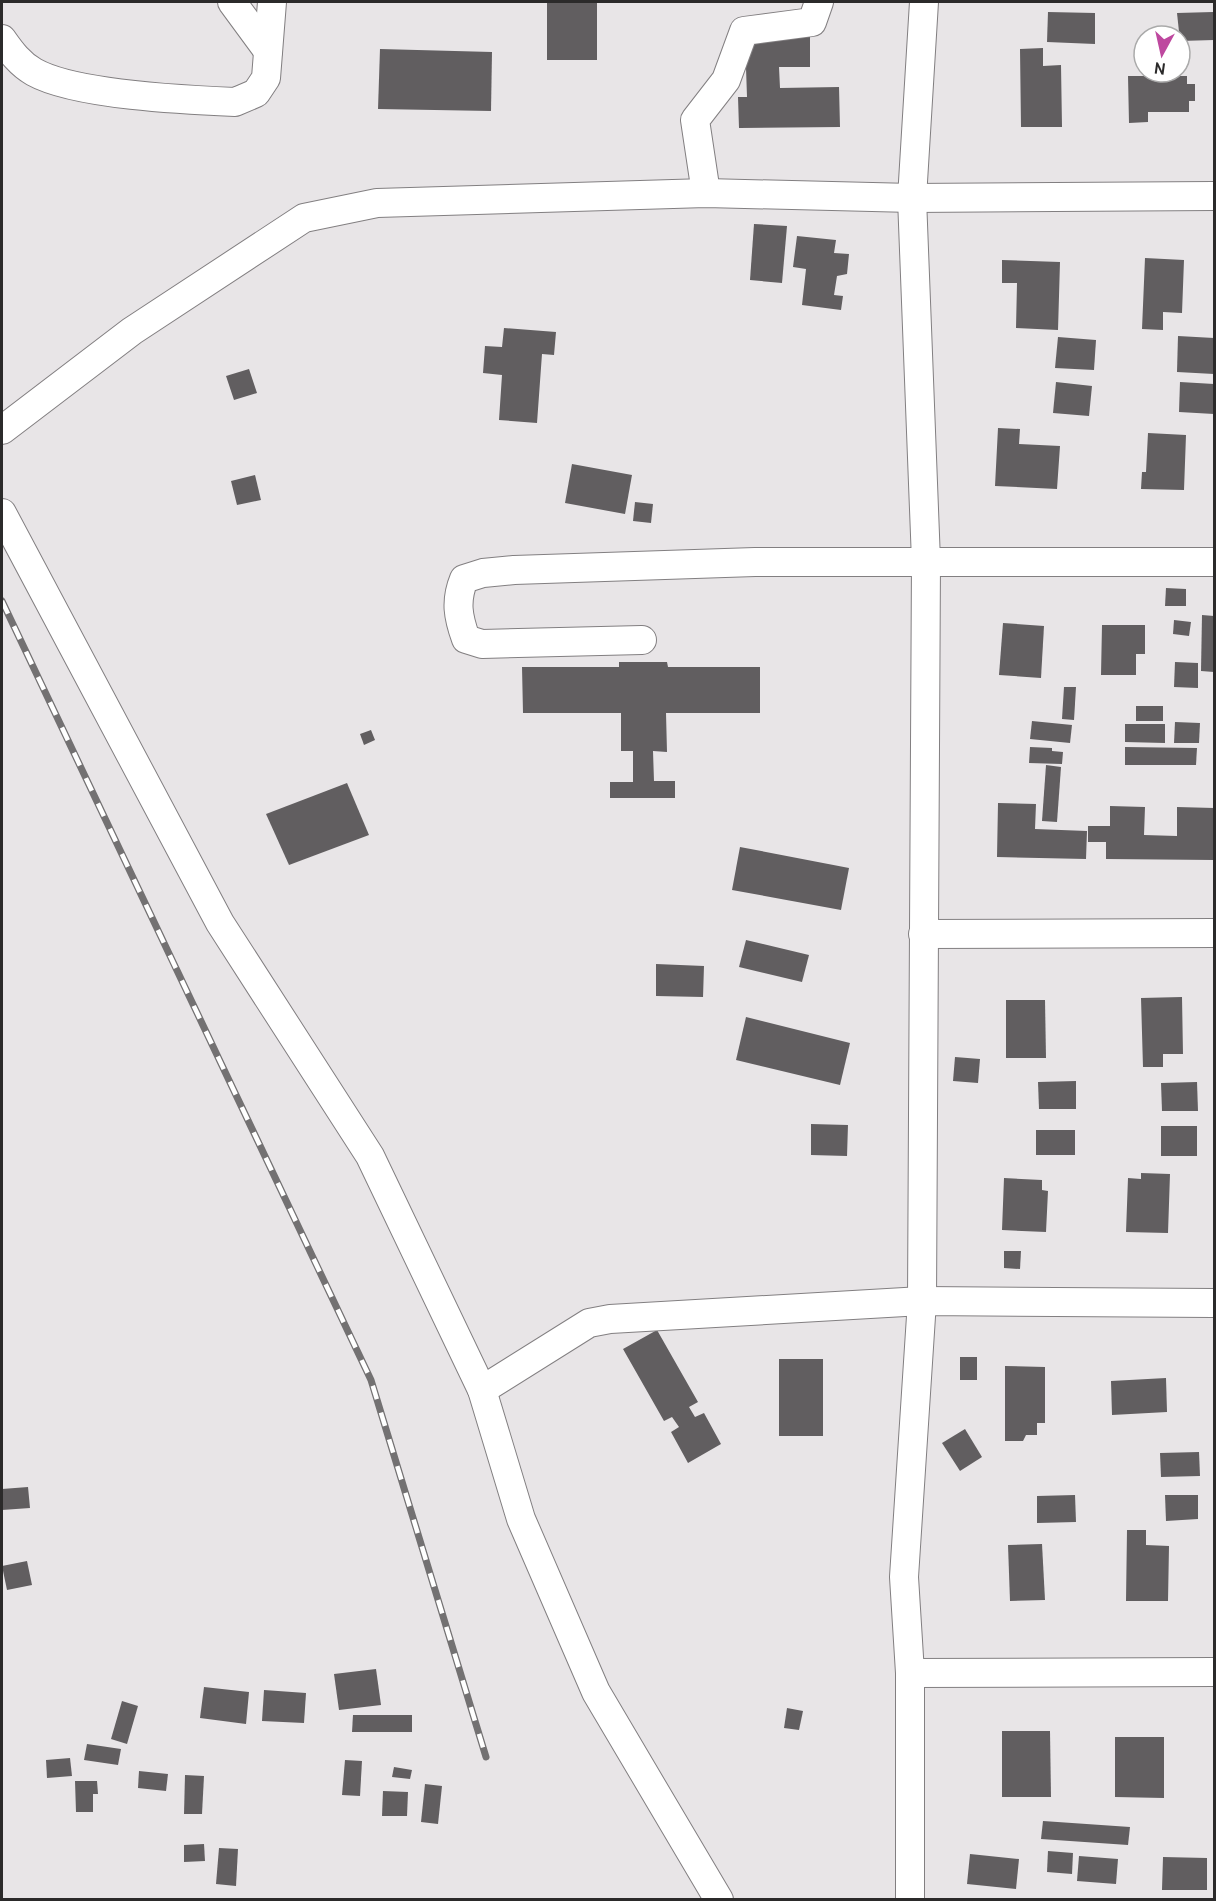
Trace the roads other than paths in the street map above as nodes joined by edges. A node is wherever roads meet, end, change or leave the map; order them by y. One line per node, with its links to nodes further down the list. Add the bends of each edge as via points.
1 (232, 2): 6 (street)
2 (272, 2): 6 (street)
3 (819, 2): 7 (street, via 812,22 744,32 726,80 695,120)
4 (924, 2): 9 (street)
5 (2, 39): 6 (street, via 15,57 51,80 90,88 235,102 256,93 266,78)
6 (268, 51)
7 (706, 192): 9 (street); 10 (street, via 377,203 304,218 132,331)
8 (1215, 196): 9 (street)
9 (912, 198): 12 (street)
10 (2, 430)
11 (2, 513): 19 (street, via 220,923 370,1156)
12 (926, 561): 13 (street); 14 (street, via 514,570 464,579 457,594 458,619 466,639 482,644); 16 (street)
13 (1215, 562)
14 (642, 640)
15 (1215, 933): 16 (street)
16 (923, 934): 17 (street)
17 (922, 1301): 18 (street); 19 (street, via 589,1323); 21 (street, via 904,1576)
18 (1215, 1303)
19 (482, 1390): 22 (street, via 521,1519 596,1692)
20 (1215, 1672): 21 (street)
21 (910, 1673): 23 (street)
22 (719, 1899)
23 (910, 1899)

